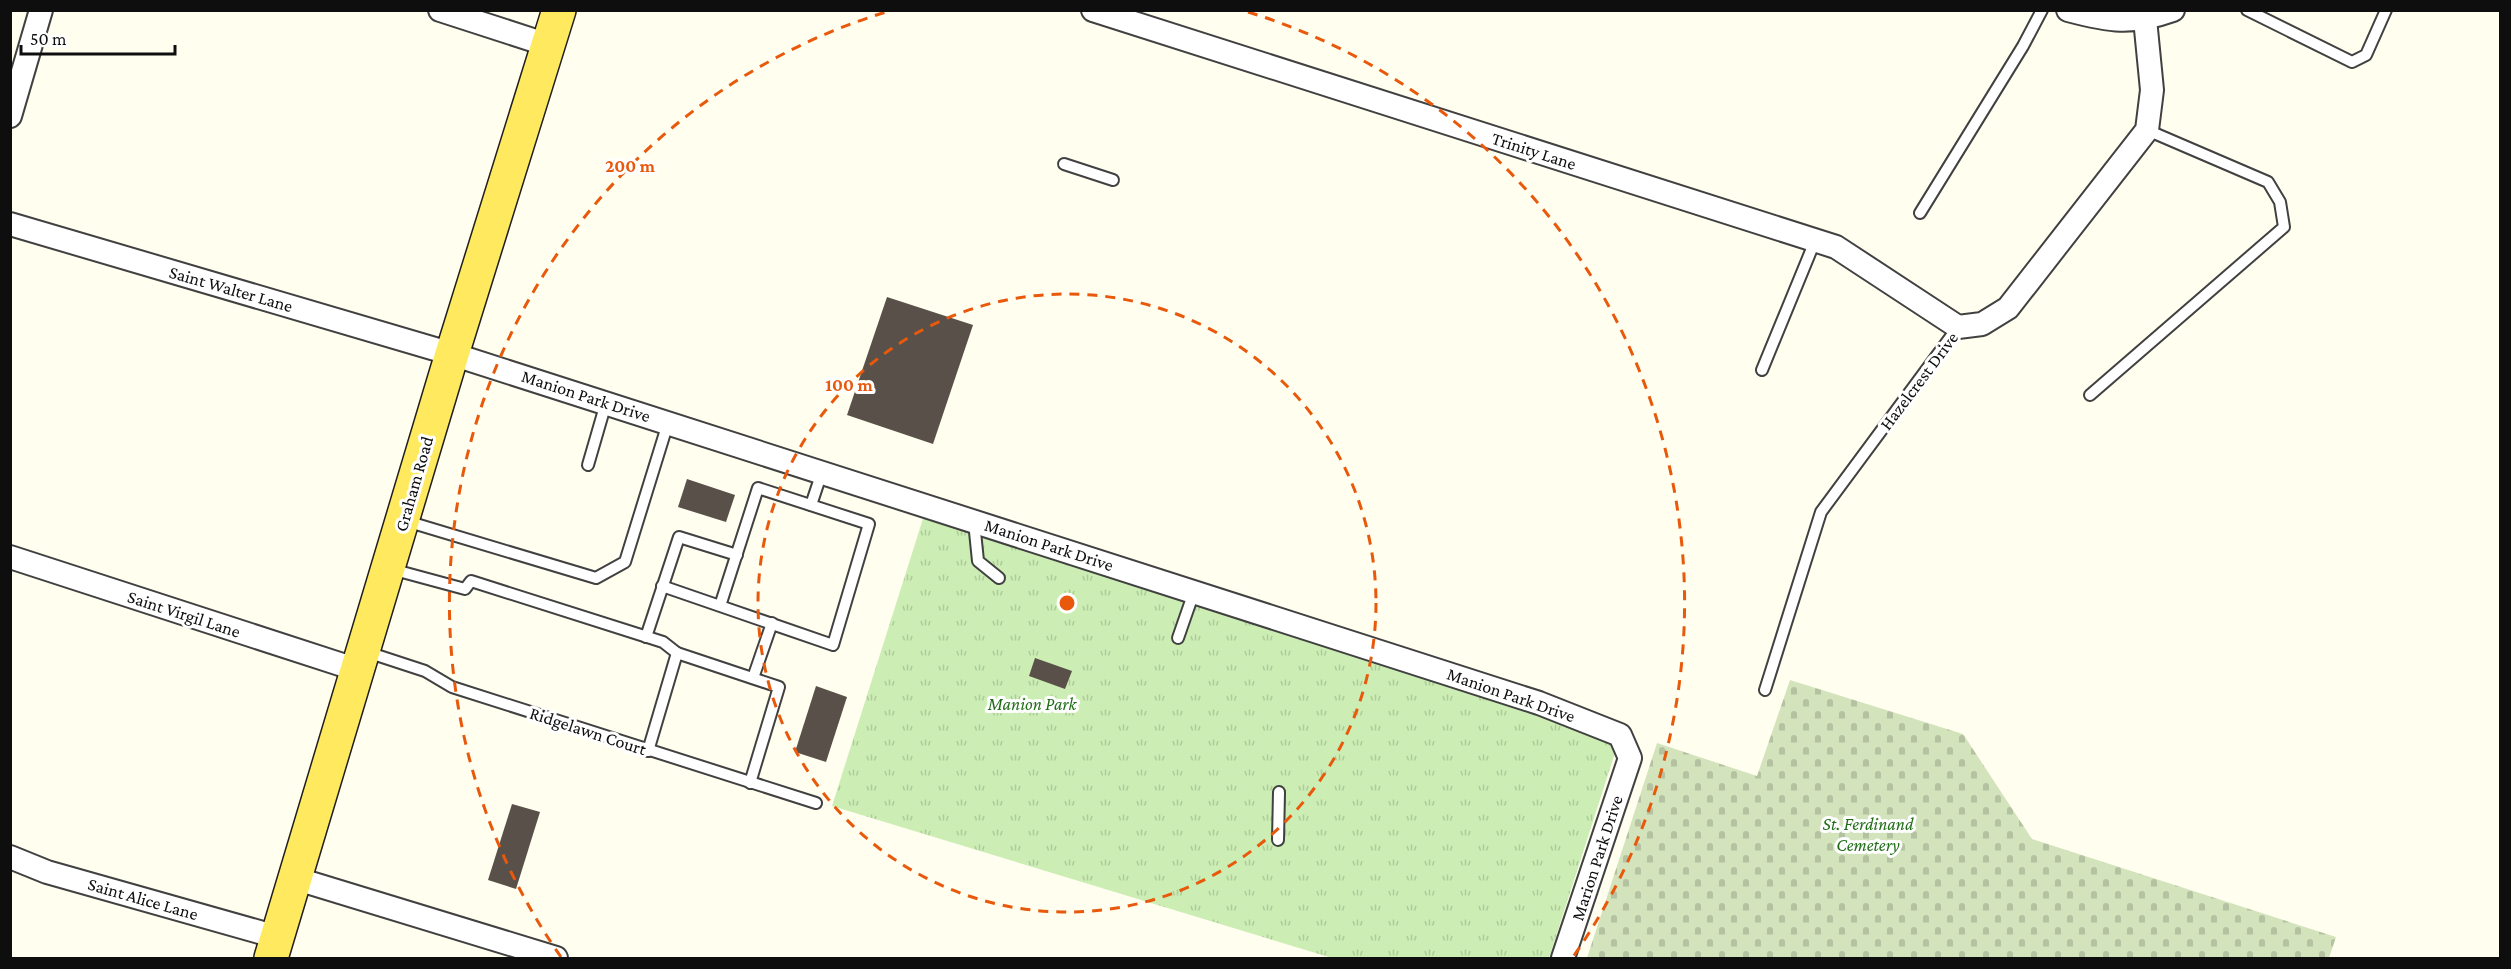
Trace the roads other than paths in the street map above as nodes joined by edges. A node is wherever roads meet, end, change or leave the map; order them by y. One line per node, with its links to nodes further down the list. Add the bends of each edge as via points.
1 (41, 10): 12 (street)
2 (440, 10): 11 (street)
3 (559, 10): 11 (main road, Graham Road)
4 (1093, 10): 18 (street, Trinity Lane)
5 (2042, 10): 16 (lane)
6 (2068, 10): 10 (street, via 2111,21)
7 (2247, 10): 8 (lane, via 2352,62 2366,55)
8 (2386, 10)
9 (2173, 11): 10 (street)
10 (2145, 19): 13 (street, via 2152,90)
11 (548, 45): 20 (main road, Graham Road)
12 (10, 117)
13 (2147, 130): 19 (street, Hazelcrest Drive, via 2008,308 1982,324); 22 (lane, via 2268,182 2280,202 2284,227)
14 (1064, 164): 15 (lane)
15 (1113, 180)
16 (1920, 213)
17 (10, 224): 20 (street, Saint Walter Lane)
18 (1815, 241): 19 (street, Trinity Lane, via 1836,248); 21 (lane)
19 (1958, 327): 43 (lane, Hazelcrest Drive, via 1821,513)
20 (452, 354): 23 (street, Manion Park Drive); 28 (main road, Graham Road)
21 (1762, 370)
22 (2090, 395)
23 (606, 403): 24 (street, Manion Park Drive); 25 (lane)
24 (668, 423): 26 (street, Manion Park Drive); 28 (lane, via 625,562 596,578)
25 (588, 465)
26 (822, 472): 27 (lane); 29 (street, Manion Park Drive)
27 (811, 505): 30 (lane, via 758,488); 37 (lane, via 869,524 833,645)
28 (403, 520): 32 (main road, Graham Road)
29 (974, 521): 33 (lane, via 978,561); 35 (street, Manion Park Drive)
30 (737, 555): 34 (lane, via 679,537); 36 (lane)
31 (10, 557): 41 (street, Saint Virgil Lane)
32 (388, 569): 38 (lane, via 465,590 471,581); 41 (main road, Graham Road)
33 (999, 578)
34 (662, 586): 36 (lane); 38 (lane)
35 (1194, 592): 39 (lane); 45 (street, Manion Park Drive, via 1539,703 1620,735)
36 (720, 606): 37 (lane)
37 (772, 624): 42 (lane)
38 (646, 637): 40 (lane, via 663,642)
39 (1178, 638)
40 (677, 653): 42 (lane); 44 (lane)
41 (361, 660): 44 (lane, Ridgelawn Court, via 425,671 452,687); 51 (main road, Graham Road)
42 (753, 678): 46 (lane, via 779,687)
43 (1765, 690)
44 (648, 751): 46 (lane, Ridgelawn Court)
45 (1630, 758): 54 (street, Marion Park Drive)
46 (750, 783): 48 (lane, Ridgelawn Court)
47 (1280, 792): 49 (lane)
48 (816, 803)
49 (1278, 840)
50 (10, 857): 52 (street, Saint Alice Lane, via 47,873)
51 (294, 878): 52 (main road, Graham Road); 53 (street)
52 (274, 948)
53 (556, 958)
54 (1563, 958)

